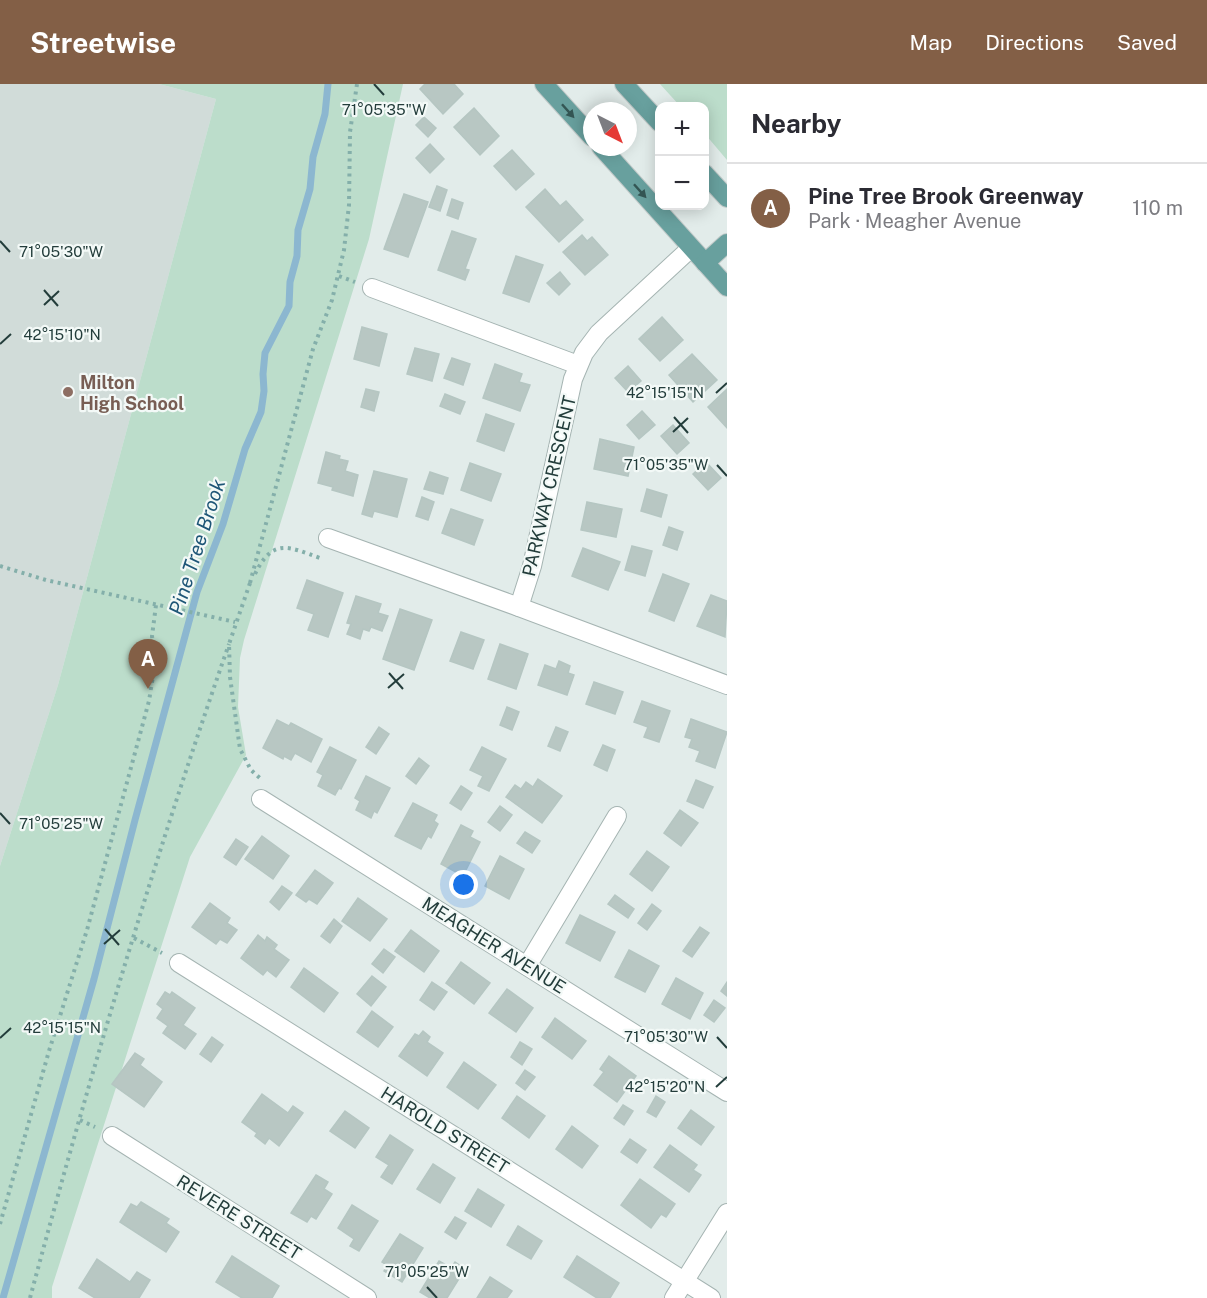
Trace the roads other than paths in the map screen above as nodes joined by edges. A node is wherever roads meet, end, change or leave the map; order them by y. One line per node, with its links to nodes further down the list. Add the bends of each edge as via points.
1 (544, 84): 4 (main road, one-way to 4)
2 (624, 84): 3 (main road)
3 (655, 118)
4 (583, 127)
5 (609, 156): 9 (main road, one-way to 9)
6 (709, 178): 7 (main road)
7 (727, 198)
8 (727, 243): 10 (main road)
9 (691, 248): 10 (main road); 13 (street, PARKWAY CRESCENT, via 599,333)
10 (705, 263): 12 (main road)
11 (372, 288): 13 (street)
12 (727, 288)
13 (578, 365): 15 (street, PARKWAY CRESCENT, via 529,579)
14 (328, 538): 15 (street)
15 (519, 607): 16 (street)
16 (727, 685)
17 (261, 799): 20 (street, MEAGHER AVENUE)
18 (617, 816): 20 (street)
19 (179, 963): 24 (street, HAROLD STREET)
20 (527, 966): 21 (street, MEAGHER AVENUE)
21 (727, 1092)
22 (112, 1136): 25 (street, REVERE STREET)
23 (727, 1213): 24 (street)
24 (684, 1281): 26 (street); 27 (street, HAROLD STREET)
25 (367, 1298)
26 (674, 1298)
27 (711, 1298)

